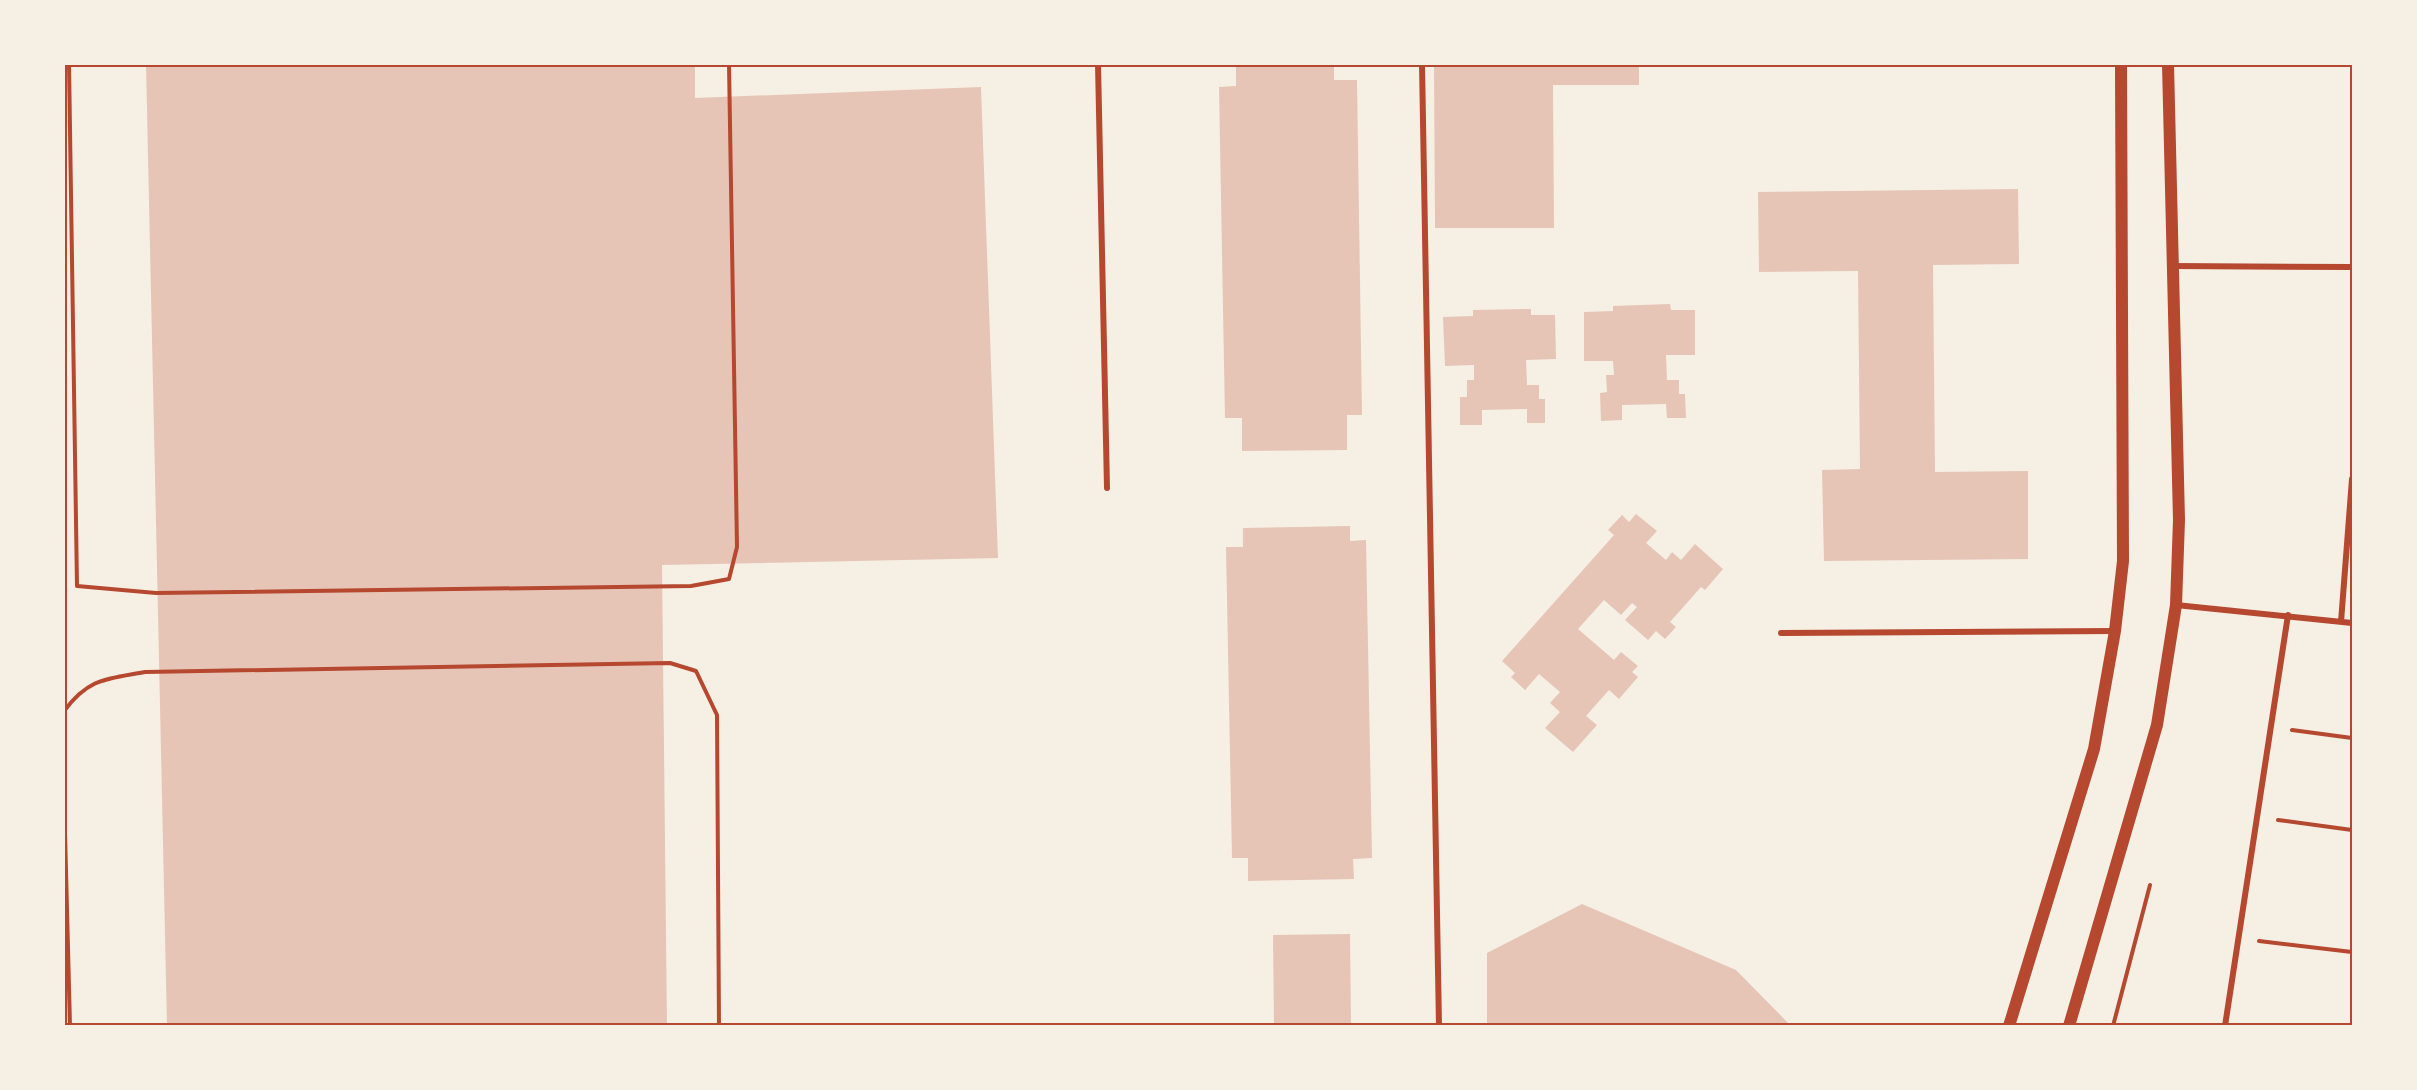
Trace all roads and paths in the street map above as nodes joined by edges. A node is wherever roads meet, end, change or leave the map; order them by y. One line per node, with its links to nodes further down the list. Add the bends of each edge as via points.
1 (69, 64): 2 (path, via 77,586 156,593 690,586 729,579 737,547)
2 (729, 64)
3 (1098, 64): 10 (street)
4 (1422, 64): 28 (street)
5 (2121, 64): 15 (main road, via 2123,561)
6 (2168, 64): 7 (main road)
7 (2172, 266): 8 (street); 11 (main road, via 2179,520)
8 (2352, 267)
9 (2352, 479): 13 (street)
10 (1107, 488)
11 (2176, 605): 12 (street); 30 (main road, via 2157,725)
12 (2288, 615): 13 (street); 18 (street)
13 (2341, 622): 14 (street)
14 (2352, 623)
15 (2115, 631): 16 (street); 29 (main road, via 2094,749)
16 (1781, 633)
17 (64, 711): 27 (path, via 78,692 102,679 145,672 670,663 696,671 717,716)
18 (2271, 728): 19 (path); 21 (street)
19 (2352, 738)
20 (64, 793): 26 (path)
21 (2257, 817): 22 (path); 24 (street)
22 (2352, 830)
23 (2150, 885): 31 (path)
24 (2238, 939): 25 (path); 32 (street)
25 (2352, 952)
26 (70, 1026)
27 (719, 1026)
28 (1438, 1026)
29 (2009, 1026)
30 (2069, 1026)
31 (2113, 1026)
32 (2225, 1026)

